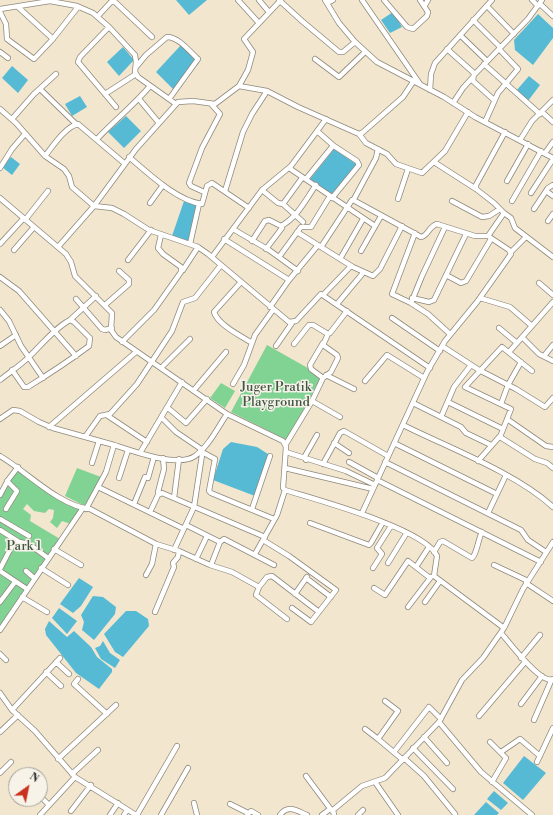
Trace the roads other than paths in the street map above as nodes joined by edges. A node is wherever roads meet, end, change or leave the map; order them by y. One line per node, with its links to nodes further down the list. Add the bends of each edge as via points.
1 (238, 0): 23 (street)
2 (259, 0): 19 (street)
3 (280, 0): 19 (street); 29 (street, via 339,52 343,52)
4 (333, 0): 12 (street)
5 (362, 0): 38 (street)
6 (384, 0): 14 (street, via 410,29 427,16 428,10)
7 (420, 0): 14 (street)
8 (428, 0): 14 (street)
9 (492, 0): 15 (street)
10 (532, 0): 13 (street)
11 (52, 1): 16 (street); 17 (street)
12 (326, 2): 29 (street)
13 (540, 3): 21 (street); 25 (street)
14 (425, 5)
15 (487, 6): 22 (street); 25 (street)
16 (18, 7): 18 (street); 28 (street)
17 (78, 7): 20 (street); 28 (street)
18 (0, 10): 28 (street, via 6,24 7,39 31,58 37,57)
19 (269, 12): 23 (street)
20 (98, 16): 24 (street); 27 (street, via 111,2 115,2)
21 (553, 16)
22 (473, 20): 26 (street); 30 (street)
23 (258, 22): 47 (street, via 244,39 253,52 248,70)
24 (109, 27): 37 (street, via 134,55); 51 (street, via 78,60)
25 (514, 34): 30 (street)
26 (460, 36): 31 (street); 36 (street)
27 (152, 37)
28 (53, 39)
29 (355, 42): 33 (street)
30 (499, 48): 36 (street); 44 (street, via 518,69)
31 (446, 49): 41 (street); 49 (street, via 432,68)
32 (0, 52): 34 (street)
33 (365, 52): 35 (street, via 339,76); 42 (street, via 377,62)
34 (8, 58)
35 (315, 58)
36 (486, 63): 41 (street); 44 (street)
37 (135, 68): 40 (street); 53 (street, via 167,37 180,42 198,59)
38 (411, 72): 42 (street); 45 (street)
39 (56, 74): 48 (street)
40 (136, 74): 46 (street); 51 (street)
41 (473, 75): 54 (street, via 473,81); 56 (street)
42 (407, 78): 43 (street)
43 (413, 82): 45 (street); 71 (street, via 402,97)
44 (506, 83): 54 (street); 62 (street)
45 (420, 85): 49 (street)
46 (150, 86): 52 (street); 53 (street)
47 (239, 86): 50 (street); 58 (street)
48 (40, 89): 63 (street); 68 (street)
49 (430, 90): 56 (street)
50 (267, 91): 64 (street); 96 (street, via 243,132)
51 (105, 94): 59 (street)
52 (139, 99): 67 (street); 73 (street, via 118,116)
53 (169, 99): 57 (street)
54 (494, 100): 65 (street)
55 (553, 100): 62 (street)
56 (453, 103): 61 (street)
57 (176, 104): 58 (street, via 186,100); 67 (street)
58 (212, 105): 98 (street, via 220,114 202,148 189,184)
59 (116, 106)
60 (0, 110): 63 (street)
61 (468, 112): 65 (street); 83 (street, via 447,148)
62 (541, 113): 66 (street); 74 (street)
63 (12, 119): 72 (street)
64 (326, 119): 69 (street); 71 (street)
65 (485, 122): 70 (street)
66 (553, 122)
67 (159, 123): 81 (street)
68 (76, 124): 73 (street); 80 (street)
69 (317, 131): 77 (street); 86 (street)
70 (505, 132): 74 (street); 93 (street)
71 (359, 134): 78 (street, via 366,143)
72 (24, 135): 80 (street); 85 (street)
73 (97, 139): 84 (street)
74 (520, 140): 76 (street)
75 (553, 142): 79 (street)
76 (528, 144): 79 (street); 89 (street)
77 (334, 146): 88 (street); 101 (street, via 359,165)
78 (378, 149): 87 (street, via 387,154 393,162); 119 (street, via 376,158 354,199)
79 (543, 152): 82 (street); 107 (street)
80 (45, 156): 111 (street, via 64,169 72,187)
81 (129, 158): 84 (street); 90 (street)
82 (553, 158): 99 (street)
83 (434, 162): 87 (street, via 422,173); 93 (street)
84 (124, 163): 111 (street)
85 (0, 168)
86 (289, 168): 88 (street); 94 (street)
87 (408, 169): 103 (street)
88 (304, 179): 91 (street); 110 (street)
89 (507, 180)
90 (163, 184): 105 (street); 108 (street)
91 (316, 185): 101 (street); 117 (street)
92 (553, 185): 97 (street)
93 (476, 189): 116 (street)
94 (262, 190): 110 (street); 112 (street)
95 (48, 191): 121 (street)
96 (225, 191): 98 (street, via 212,184 207,186); 112 (street)
97 (546, 191): 100 (street); 114 (street)
98 (204, 192): 109 (street, via 203,203)
99 (531, 193)
100 (553, 196)
101 (331, 197): 113 (street); 131 (street, via 311,227 303,225)
102 (0, 198): 121 (street)
103 (398, 199)
104 (352, 200): 113 (street)
105 (190, 201): 109 (street); 115 (street)
106 (452, 201): 116 (street, via 482,217)
107 (512, 201)
108 (150, 203)
109 (199, 204): 115 (street)
110 (283, 204): 117 (street)
111 (94, 206): 130 (street, via 118,211); 142 (street)
112 (249, 208): 129 (street)
113 (347, 208): 120 (street); 141 (street)
114 (534, 209)
115 (198, 211): 140 (street)
116 (502, 211): 135 (street); 136 (street)
117 (296, 214): 123 (street); 138 (street, via 282,226 269,220 265,221)
118 (553, 214): 122 (street)
119 (381, 216): 124 (street); 125 (street)
120 (363, 219): 124 (street); 151 (street)
121 (24, 220): 126 (street); 139 (street)
122 (548, 221)
123 (303, 222)
124 (375, 226): 146 (street)
125 (402, 226): 132 (street); 158 (street, via 378,273 373,276)
126 (34, 227): 142 (street); 145 (street)
127 (445, 227): 132 (street, via 434,225 423,237); 133 (street); 169 (street)
128 (282, 228): 144 (street)
129 (233, 229): 137 (street); 138 (street)
130 (151, 230): 134 (street); 152 (street)
131 (298, 232): 141 (street); 149 (street)
132 (415, 233): 169 (street, via 392,294)
133 (466, 234): 136 (street); 159 (street)
134 (161, 235): 140 (street); 189 (street, via 158,248 181,267 181,272 154,310)
135 (526, 237): 147 (street); 150 (street)
136 (490, 238): 147 (street); 159 (street, via 466,282)
137 (224, 239): 148 (street); 161 (street)
138 (252, 241): 144 (street)
139 (0, 244)
140 (190, 244): 143 (street)
141 (320, 246): 151 (street); 157 (street)
142 (58, 247): 166 (street, via 69,257 75,276)
143 (198, 248): 148 (street); 155 (street)
144 (266, 248): 149 (street)
145 (14, 250)
146 (361, 251)
147 (511, 252): 167 (street)
148 (212, 257): 153 (street)
149 (279, 257): 157 (street)
150 (553, 257)
151 (340, 259): 154 (street)
152 (128, 260)
153 (221, 265): 162 (street); 205 (street, via 196,298 183,302 172,331)
154 (350, 266): 158 (street); 164 (street)
155 (183, 270)
156 (119, 271): 172 (street, via 129,280 129,284)
157 (298, 271): 161 (street)
158 (363, 273): 171 (street)
159 (446, 275): 169 (street, via 433,302)
160 (0, 277): 183 (street, via 19,291)
161 (289, 280): 174 (street)
162 (241, 282): 174 (street); 190 (street, via 214,312 215,316 231,330)
163 (539, 283): 165 (street)
164 (324, 294): 171 (street); 179 (street, via 319,295)
165 (552, 294)
166 (96, 296): 172 (street); 173 (street)
167 (480, 298): 180 (street, via 510,307); 185 (street)
168 (76, 299): 173 (street)
169 (412, 301): 185 (street, via 414,307 428,314)
170 (553, 302): 180 (street)
171 (337, 304): 176 (street)
172 (106, 305): 181 (street, via 112,313)
173 (83, 308): 178 (street); 181 (street, via 102,329)
174 (271, 309): 179 (street); 190 (street)
175 (0, 310): 186 (street)
176 (347, 311): 184 (street); 209 (street)
177 (392, 318): 197 (street)
178 (70, 320): 183 (street); 201 (street, via 86,333 90,340 89,346)
179 (292, 323): 196 (street)
180 (532, 326): 187 (street)
181 (112, 328): 189 (street, via 113,334)
182 (499, 328): 192 (street)
183 (54, 332): 201 (street); 203 (street)
184 (328, 334): 191 (street); 193 (street, via 309,325)
185 (450, 334): 197 (street)
186 (16, 335): 195 (street); 203 (street)
187 (522, 337): 192 (street); 202 (street)
188 (190, 339): 208 (street)
189 (122, 342): 198 (street)
190 (252, 343): 219 (street)
191 (323, 343): 213 (street, via 310,369); 213 (street, via 338,356 331,372)
192 (517, 343): 200 (street)
193 (294, 344)
194 (553, 345): 202 (street)
195 (0, 346)
196 (276, 346)
197 (441, 348): 207 (street); 209 (street)
198 (136, 352): 205 (street); 238 (street)
199 (226, 352): 222 (street)
200 (509, 352): 206 (street); 211 (street, via 501,347)
201 (76, 356): 214 (street)
202 (544, 356): 204 (street)
203 (28, 358): 210 (street); 214 (street)
204 (553, 361)
205 (151, 362): 208 (street); 231 (street, via 137,384)
206 (521, 362): 212 (street); 220 (street)
207 (471, 365): 211 (street); 226 (street, via 454,387)
208 (161, 368): 218 (street)
209 (430, 368): 215 (street)
210 (12, 370): 214 (street, via 26,388); 216 (street)
211 (479, 370): 220 (street); 228 (street, via 465,387)
212 (532, 371)
213 (324, 376): 221 (street); 225 (street)
214 (43, 378)
215 (424, 378): 217 (street, via 387,355); 227 (street)
216 (0, 380)
217 (366, 381)
218 (182, 382): 222 (street); 229 (street)
219 (233, 384)
220 (508, 385): 223 (street, via 545,407); 228 (street)
221 (354, 389)
222 (194, 390): 224 (street)
223 (553, 398)
224 (207, 399): 229 (street, via 186,422); 230 (street)
225 (312, 401): 232 (street); 247 (street)
226 (448, 402): 234 (street); 239 (street)
227 (413, 403): 234 (street); 237 (street)
228 (501, 404): 236 (street, via 512,410)
229 (168, 408): 233 (street)
230 (227, 414): 247 (street); 252 (street)
231 (108, 416): 242 (street, via 100,416); 244 (street)
232 (340, 417)
233 (162, 418): 244 (street); 252 (street)
234 (442, 418): 249 (street)
235 (0, 419): 238 (street, via 14,410)
236 (507, 419): 239 (street); 250 (street, via 546,446)
237 (403, 425): 246 (street); 263 (street)
238 (49, 427): 242 (street)
239 (503, 429): 241 (street)
240 (317, 435): 262 (street, via 305,456)
241 (500, 436): 249 (street); 270 (street)
242 (85, 437): 243 (street)
243 (99, 441): 248 (street); 266 (street)
244 (147, 442): 254 (street)
245 (334, 443): 255 (street); 258 (street, via 344,431); 267 (street)
246 (394, 443): 258 (street); 278 (street)
247 (286, 444): 253 (street)
248 (114, 445): 251 (street); 275 (street, via 106,472)
249 (491, 445): 263 (street)
250 (553, 447)
251 (128, 450): 254 (street); 272 (street)
252 (202, 451): 261 (street, via 193,457); 282 (street); 286 (street, via 216,462 209,491)
253 (286, 452): 262 (street); 269 (street)
254 (140, 453): 259 (street)
255 (350, 453)
256 (0, 456): 268 (street)
257 (270, 456): 286 (street)
258 (388, 456): 265 (street)
259 (154, 457): 260 (street); 281 (street)
260 (163, 458): 261 (street); 277 (street, via 164,469)
261 (179, 459): 280 (street)
262 (306, 460): 267 (street)
263 (478, 461): 271 (street)
264 (349, 462): 274 (street)
265 (385, 462): 274 (street); 289 (street)
266 (92, 463)
267 (323, 464): 274 (street)
268 (18, 467): 273 (street); 284 (street, via 59,497)
269 (285, 468): 274 (street); 276 (street)
270 (553, 468)
271 (506, 475): 278 (street); 283 (street)
272 (119, 478)
273 (7, 481): 279 (street); 285 (street, via 17,491)
274 (375, 483): 288 (street); 297 (street)
275 (98, 487): 281 (street); 284 (street)
276 (285, 490): 288 (street); 291 (street)
277 (158, 492)
278 (497, 494): 289 (street)
279 (0, 495)
280 (174, 498): 282 (street); 287 (street, via 160,494)
281 (134, 504): 287 (street)
282 (194, 507): 295 (street); 301 (street)
283 (553, 507)
284 (84, 508): 305 (street); 307 (street)
285 (6, 509)
286 (252, 509): 291 (street)
287 (150, 512): 295 (street)
288 (362, 513): 292 (street)
289 (488, 513): 309 (street, via 522,531 528,540)
290 (0, 519): 299 (street)
291 (274, 519): 301 (street)
292 (383, 522): 293 (street, via 369,545); 294 (street)
293 (310, 523)
294 (391, 526): 298 (street); 323 (street, via 377,548 382,554)
295 (185, 527): 300 (street); 308 (street)
296 (0, 530): 302 (street)
297 (482, 532): 310 (street, via 472,558 443,541); 315 (street)
298 (406, 534): 306 (street); 316 (street)
299 (29, 536)
300 (207, 536): 303 (street); 314 (street)
301 (264, 539): 312 (street); 326 (street)
302 (15, 540): 313 (street, via 29,544); 324 (street)
303 (220, 542): 312 (street, via 226,539); 318 (street)
304 (553, 542): 309 (street)
305 (156, 544): 308 (street); 327 (street, via 152,564)
306 (429, 547): 310 (street); 321 (street)
307 (54, 549): 313 (street); 317 (street)
308 (176, 550): 314 (street); 347 (street, via 178,557 173,563 174,567)
309 (547, 551): 311 (street); 315 (street)
310 (434, 552): 328 (street, via 437,560)
311 (553, 553)
312 (255, 554): 319 (street)
313 (48, 558): 322 (street)
314 (196, 559): 318 (street)
315 (541, 562): 333 (street)
316 (388, 563)
317 (81, 565)
318 (211, 565): 335 (street, via 232,572)
319 (274, 565)
320 (494, 565): 333 (street)
321 (416, 567): 328 (street); 336 (street, via 408,561 385,595)
322 (41, 568): 329 (street); 334 (street)
323 (373, 568)
324 (0, 570): 332 (street)
325 (26, 571): 329 (street)
326 (311, 572): 330 (street); 340 (street, via 335,589)
327 (146, 575)
328 (432, 576): 331 (street); 344 (street)
329 (34, 578): 337 (street)
330 (306, 578): 338 (street); 340 (street)
331 (440, 581): 343 (street); 350 (street)
332 (15, 582): 337 (street); 342 (street)
333 (527, 582): 341 (street); 350 (street)
334 (68, 585)
335 (259, 587): 338 (street, via 267,577 272,576); 349 (street, via 256,595)
336 (374, 588)
337 (27, 590): 339 (street)
338 (295, 594): 348 (street)
339 (22, 597): 346 (street); 351 (street)
340 (331, 597): 348 (street)
341 (553, 601)
342 (0, 602)
343 (425, 602)
344 (408, 607)
345 (292, 608): 348 (street, via 311,622)
346 (47, 612)
347 (155, 612)
348 (319, 612)
349 (287, 619)
350 (504, 628): 352 (street)
351 (0, 630)
352 (501, 633): 356 (street); 371 (street, via 483,658 462,680)
353 (540, 635): 356 (street)
354 (0, 654): 355 (street)
355 (6, 660)
356 (523, 660): 359 (street); 370 (street)
357 (46, 672): 358 (street, via 58,660); 362 (street); 367 (street)
358 (69, 674)
359 (542, 676): 361 (street); 365 (street)
360 (78, 679): 368 (street, via 75,685)
361 (552, 680): 372 (street)
362 (61, 686)
363 (0, 693): 367 (street)
364 (386, 701): 377 (street, via 398,711)
365 (520, 704)
366 (116, 706): 368 (street)
367 (12, 710): 369 (street)
368 (107, 714): 385 (street)
369 (18, 715): 375 (street); 385 (street)
370 (480, 716)
371 (440, 720): 376 (street); 382 (street, via 429,707); 395 (street, via 478,769)
372 (534, 720)
373 (553, 728): 384 (street)
374 (365, 729): 377 (street)
375 (0, 732)
376 (424, 737): 380 (street); 389 (street)
377 (378, 739): 382 (street)
378 (490, 742): 383 (street)
379 (177, 746): 411 (street)
380 (414, 748): 386 (street); 397 (street)
381 (98, 750): 392 (street)
382 (394, 752): 386 (street)
383 (501, 752): 384 (street, via 520,739); 395 (street, via 506,758)
384 (540, 756): 388 (street)
385 (58, 759): 392 (street)
386 (403, 759): 394 (street, via 385,778); 407 (street, via 424,776)
387 (11, 762): 391 (street)
388 (537, 762)
389 (447, 763)
390 (188, 768): 412 (street)
391 (0, 773)
392 (74, 775): 396 (street); 401 (street)
393 (306, 776): 405 (street)
394 (375, 782): 405 (street, via 358,788); 419 (street)
395 (492, 782): 420 (street)
396 (91, 786): 399 (street); 404 (street)
397 (453, 789)
398 (194, 803): 413 (street)
399 (118, 804): 402 (street); 409 (street)
400 (230, 804): 406 (street)
401 (49, 805): 408 (street)
402 (127, 810): 410 (street); 411 (street)
403 (362, 810): 418 (street)
404 (71, 811)
405 (332, 812): 417 (street)
406 (247, 814): 414 (street, via 251,811)
407 (455, 814)
408 (41, 815)
409 (110, 815)
410 (124, 815)
411 (137, 815)
412 (161, 815)
413 (197, 815)
414 (258, 815)
415 (280, 815): 416 (street, via 289,808)
416 (307, 815)
417 (322, 815)
418 (358, 815)
419 (398, 815)
420 (532, 815)

